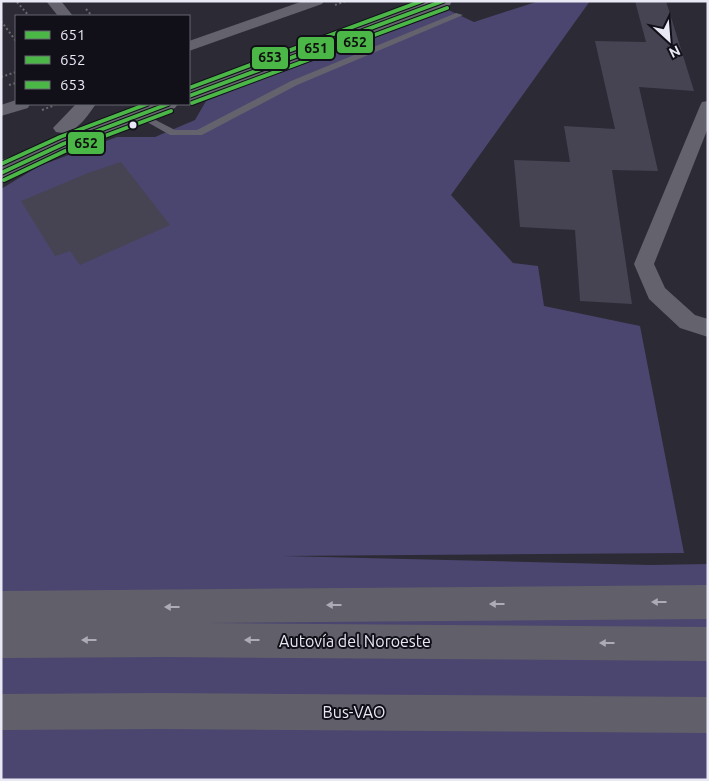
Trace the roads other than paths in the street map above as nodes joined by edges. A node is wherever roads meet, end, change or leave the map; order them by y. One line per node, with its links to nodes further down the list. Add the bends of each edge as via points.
1 (37, 1): 9 (street)
2 (53, 1): 10 (street)
3 (293, 1): 12 (street)
4 (317, 1): 13 (street)
5 (404, 1): 8 (street)
6 (432, 1): 8 (street, via 406,10)
7 (444, 1): 16 (street)
8 (383, 9): 14 (street)
9 (49, 15)
10 (65, 15)
11 (459, 15): 21 (lane, via 294,83 199,133 173,133)
12 (190, 37)
13 (190, 46)
14 (194, 79)
15 (15, 96): 17 (street)
16 (190, 96)
17 (1, 102)
18 (19, 105): 23 (street)
19 (85, 105): 24 (street)
20 (166, 105): 21 (street)
21 (127, 106): 24 (street); 25 (street, via 75,137)
22 (708, 106): 29 (street, via 644,264 657,293 688,322)
23 (1, 111)
24 (63, 128): 25 (street)
25 (16, 154): 26 (highway); 27 (highway); 28 (street)
26 (1, 162)
27 (1, 167)
28 (1, 173)
29 (708, 328)
30 (708, 602): 31 (highway, one-way to 31)
31 (1, 608)
32 (1, 641): 33 (highway, Autovía del Noroeste, one-way to 32)
33 (708, 644)
34 (1, 712): 35 (highway, Bus-VAO)
35 (708, 715)

